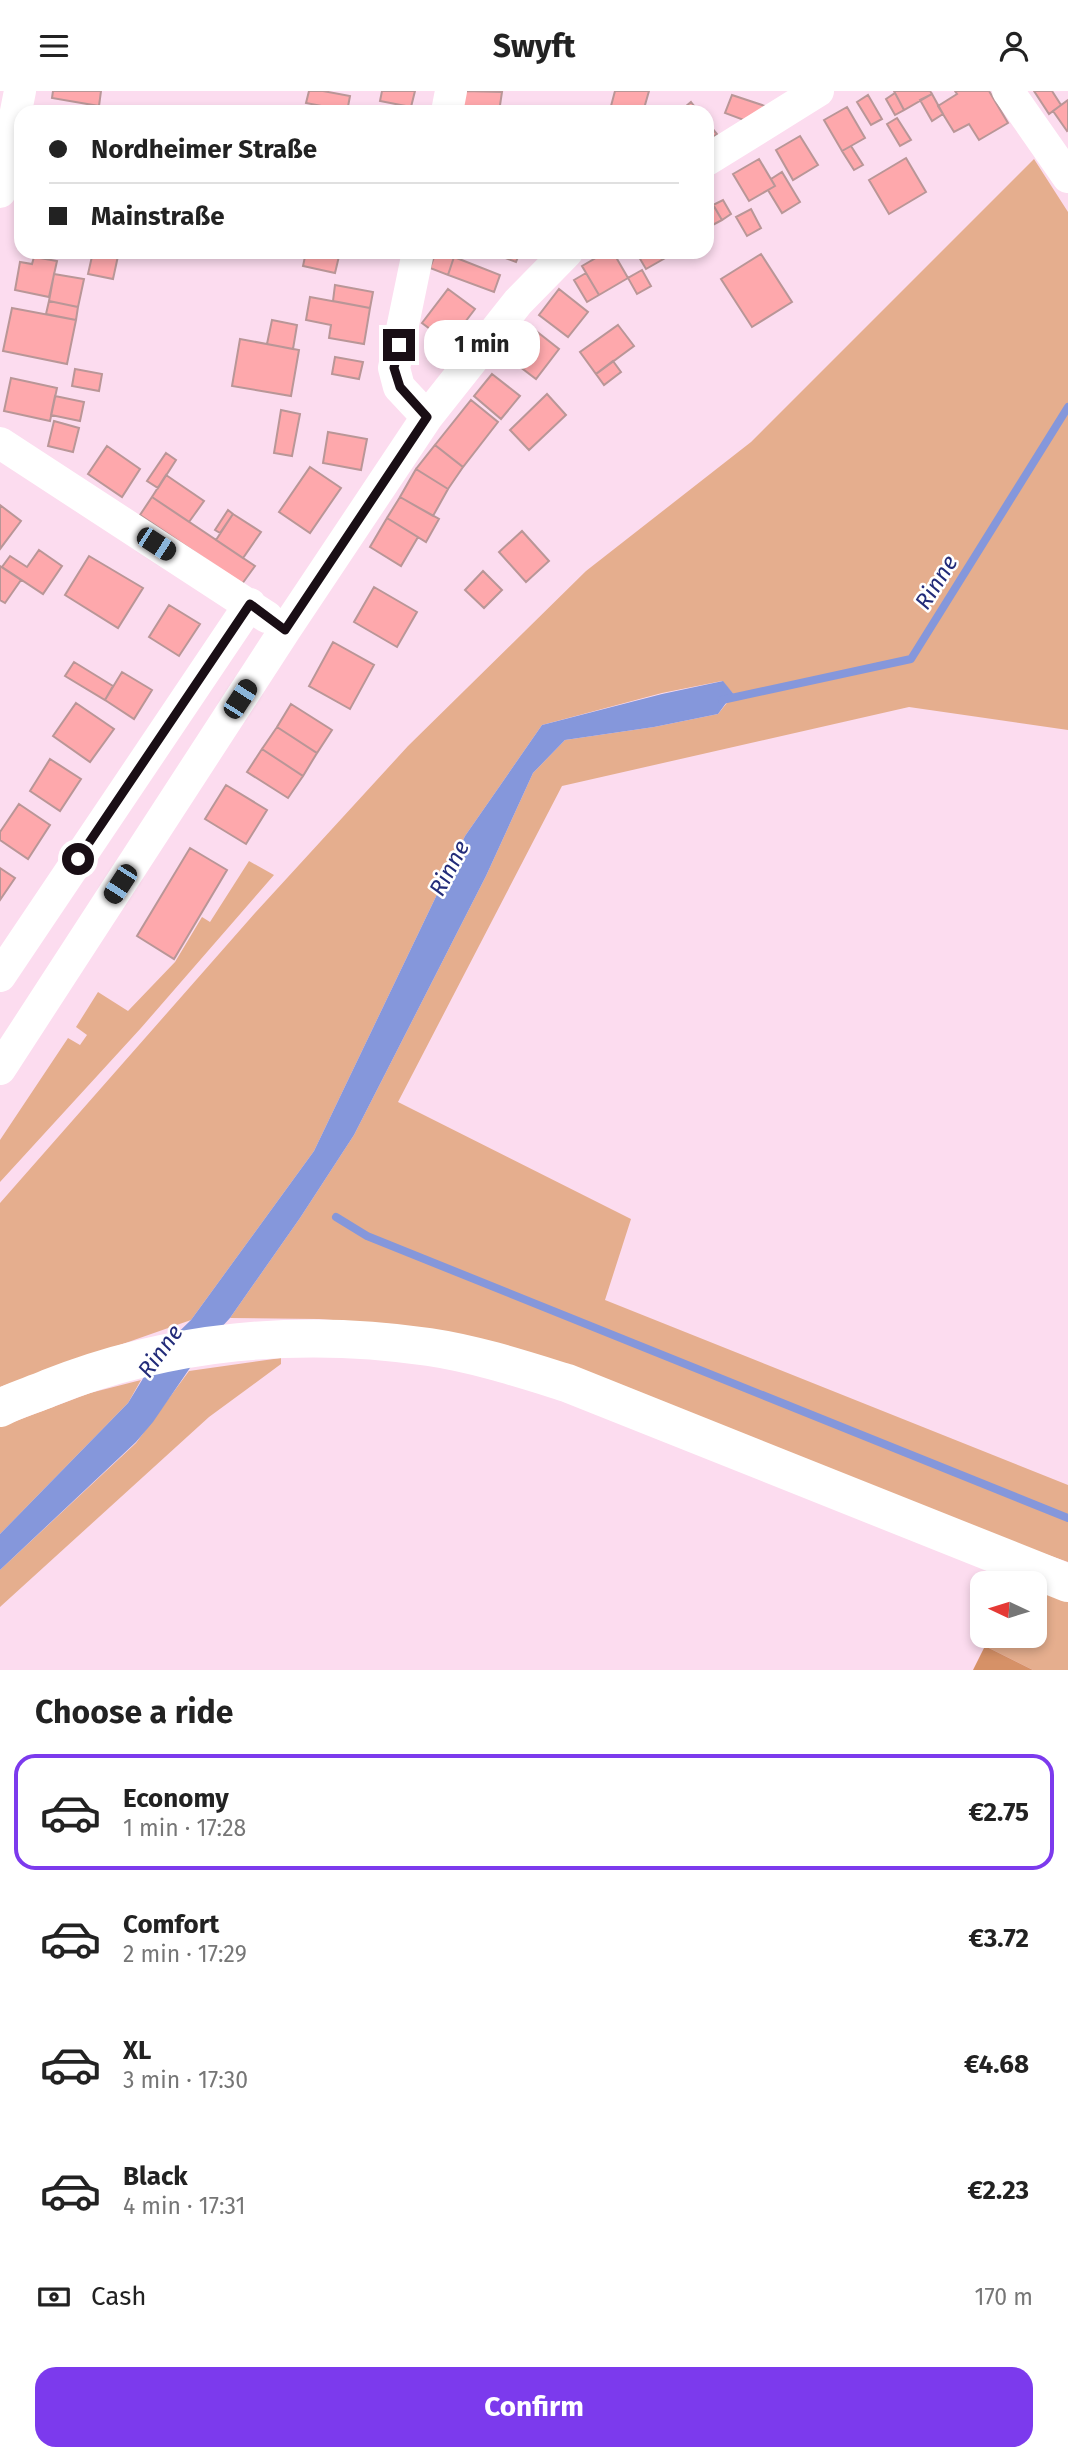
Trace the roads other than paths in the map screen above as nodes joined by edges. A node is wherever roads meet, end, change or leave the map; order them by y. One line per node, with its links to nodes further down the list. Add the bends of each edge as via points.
1 (818, 91): 4 (street)
2 (1008, 91): 5 (street)
3 (14, 121): 6 (street)
4 (714, 156)
5 (1068, 177)
6 (0, 192)
7 (417, 259): 9 (street, via 394,368 400,387)
8 (560, 259): 9 (street, via 518,302)
9 (427, 417): 12 (street)
10 (0, 443): 11 (street)
11 (250, 604): 12 (street); 13 (street)
12 (285, 630): 14 (street)
13 (0, 975)
14 (0, 1069)
15 (0, 1409): 16 (main road, via 80,1375 143,1357 237,1342 319,1337 430,1347 486,1358 567,1383)
16 (1068, 1583)

